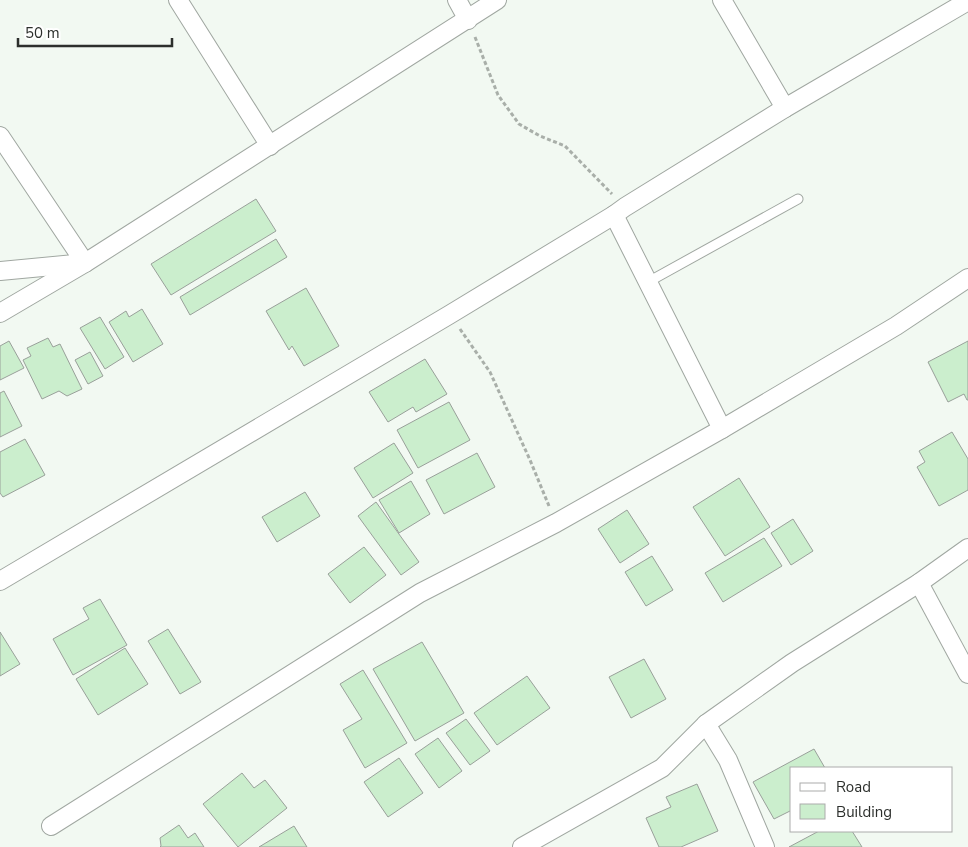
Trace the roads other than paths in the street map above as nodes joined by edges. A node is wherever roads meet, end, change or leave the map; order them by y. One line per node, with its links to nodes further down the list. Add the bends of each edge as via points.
1 (178, 0): 9 (street)
2 (457, 0): 6 (street)
3 (497, 0): 6 (street)
4 (722, 0): 7 (street)
5 (968, 1): 7 (street)
6 (468, 20): 9 (street)
7 (785, 108): 11 (street)
8 (0, 136): 12 (street)
9 (270, 146): 12 (street)
10 (798, 199): 15 (lane)
11 (619, 211): 15 (street); 19 (street, via 450,315)
12 (85, 263): 13 (street); 16 (street)
13 (0, 271)
14 (968, 278): 17 (street, via 896,326)
15 (648, 282): 17 (street)
16 (0, 313)
17 (722, 429): 23 (street, via 556,523 420,593)
18 (968, 548): 20 (street)
19 (0, 581)
20 (919, 583): 21 (street); 22 (street, via 792,664)
21 (968, 674)
22 (706, 724): 24 (street, via 662,768); 25 (street, via 728,760)
23 (51, 826)
24 (522, 847)
25 (765, 847)

